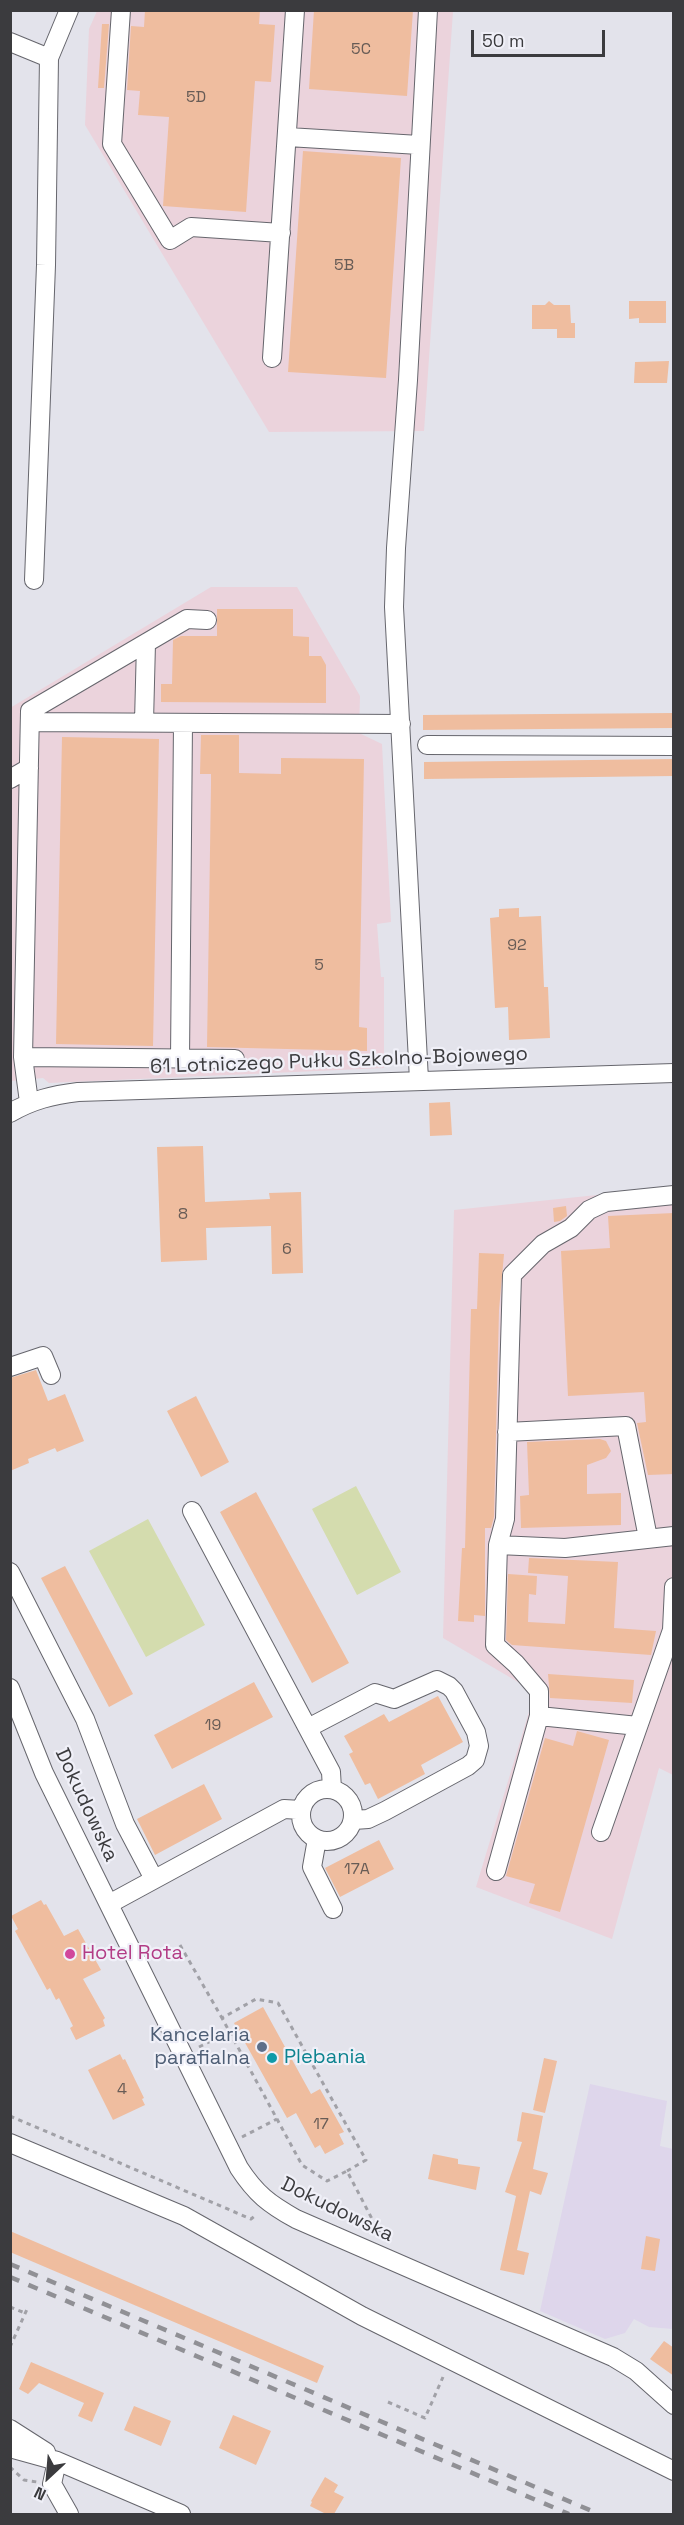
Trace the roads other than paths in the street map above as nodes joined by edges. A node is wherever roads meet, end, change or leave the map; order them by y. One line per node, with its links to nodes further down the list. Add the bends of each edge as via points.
1 (69, 10): 6 (street)
2 (121, 10): 9 (street, via 112,144 170,240 191,227)
3 (296, 10): 7 (street)
4 (428, 10): 8 (street)
5 (10, 42): 6 (street)
6 (49, 58): 11 (street)
7 (288, 137): 8 (street); 9 (street)
8 (419, 145): 17 (street, via 394,608)
9 (281, 233): 10 (street)
10 (272, 358)
11 (34, 580)
12 (207, 620): 13 (street, via 187,619)
13 (146, 643): 14 (street, via 30,711); 15 (street)
14 (30, 722): 15 (street); 20 (street)
15 (144, 722): 16 (street)
16 (183, 723): 17 (street); 24 (street)
17 (401, 724): 27 (street)
18 (427, 745): 19 (street)
19 (674, 746)
20 (29, 768): 21 (street); 22 (street)
21 (10, 779)
22 (17, 1036): 23 (street)
23 (23, 1057): 24 (street); 28 (street)
24 (180, 1059): 25 (street)
25 (235, 1059)
26 (674, 1073): 27 (street, 61 Lotniczego Pułku Szkolno-Bojowego)
27 (418, 1080): 28 (street, 61 Lotniczego Pułku Szkolno-Bojowego, via 78,1092)
28 (29, 1102): 29 (street, 61 Lotniczego Pułku Szkolno-Bojowego)
29 (10, 1113)
30 (674, 1195): 33 (street, via 596,1205 572,1228 543,1244 512,1275)
31 (10, 1367): 32 (street, via 43,1356)
32 (51, 1375)
33 (507, 1432): 36 (street, via 626,1426); 37 (street, via 505,1519)
34 (192, 1511): 43 (street)
35 (674, 1536): 36 (street)
36 (648, 1538): 37 (street, via 565,1548)
37 (498, 1545): 41 (street, via 495,1645 539,1691)
38 (10, 1572): 50 (street, via 85,1719 125,1824)
39 (674, 1587): 42 (street, via 672,1630)
40 (10, 1688): 51 (street, Dokudowska, via 44,1773)
41 (539, 1716): 42 (street); 49 (street)
42 (638, 1726): 47 (street)
43 (308, 1728): 44 (street, via 332,1772); 46 (street, via 375,1693 394,1699 436,1680 454,1691 476,1732 479,1746 472,1763 385,1811)
44 (332, 1789): 45 (street, via 315,1791); 46 (street, via 348,1797)
45 (301, 1810): 48 (street, via 301,1822); 50 (street, via 284,1809)
46 (354, 1820): 48 (street, via 340,1839)
47 (601, 1832)
48 (316, 1839): 52 (street, via 312,1867)
49 (496, 1871)
50 (154, 1879): 51 (street)
51 (109, 1904): 54 (street, Dokudowska, via 228,2144 252,2186 268,2202 296,2219 613,2357 636,2371)
52 (333, 1909)
53 (10, 2143): 60 (street, via 184,2216 362,2316)
54 (674, 2405)
55 (10, 2414): 57 (street)
56 (10, 2429): 57 (street)
57 (27, 2439): 59 (street)
58 (10, 2448): 59 (street)
59 (57, 2461): 61 (street, via 52,2484); 62 (street)
60 (674, 2471)
61 (69, 2514)
62 (181, 2514)

